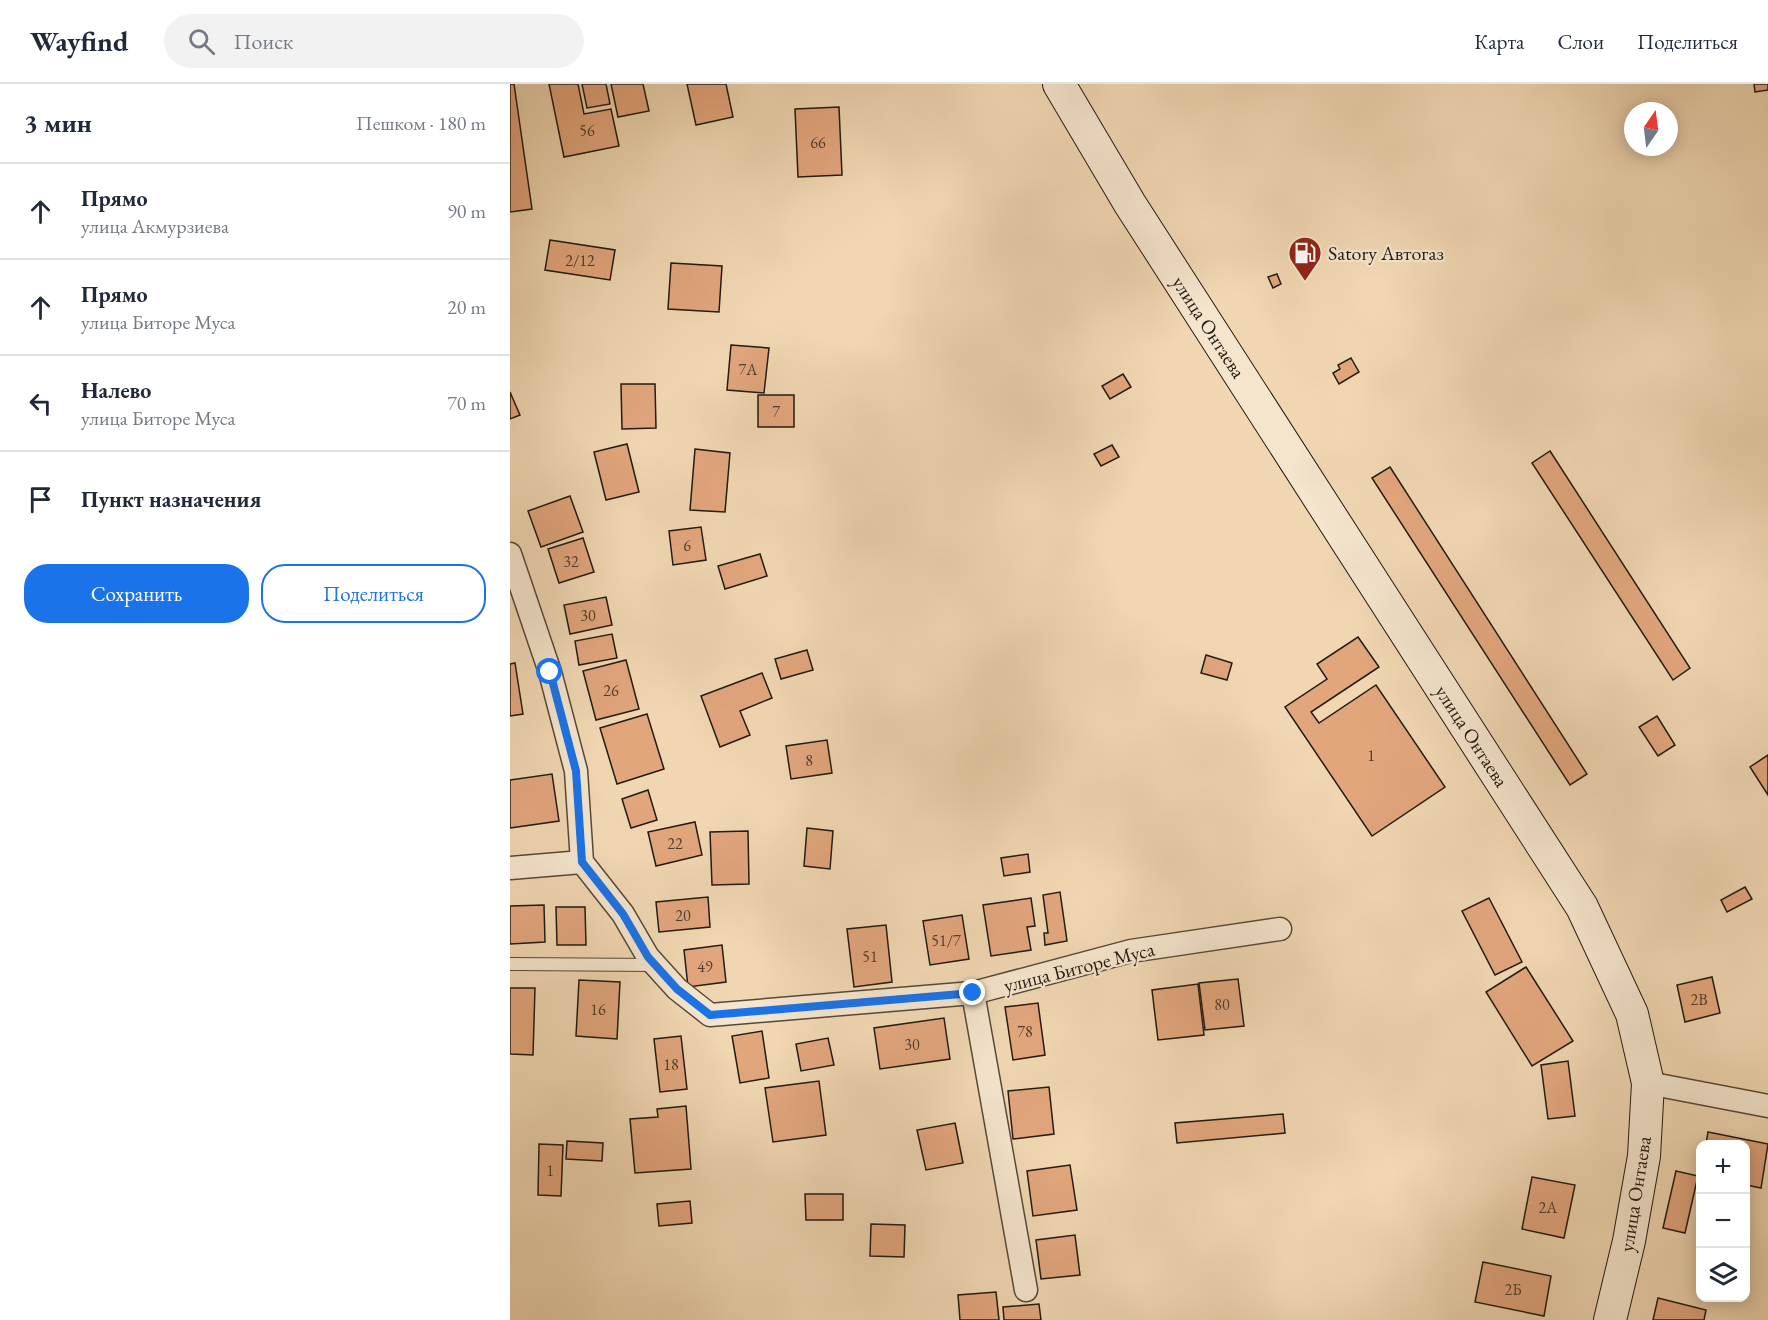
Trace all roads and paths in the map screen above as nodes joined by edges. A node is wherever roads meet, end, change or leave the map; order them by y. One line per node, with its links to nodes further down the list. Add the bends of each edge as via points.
1 (1059, 86): 9 (main road, улица Онтаева, via 1130,204 1582,907 1632,1014)
2 (510, 554): 3 (street, via 550,672 576,771)
3 (582, 862): 4 (street); 6 (street, улица Биторе Муса, via 623,914)
4 (510, 867)
5 (1280, 929): 8 (street, улица Биторе Муса, via 1131,951)
6 (652, 961): 7 (lane); 8 (street, улица Биторе Муса, via 677,989 710,1015)
7 (510, 964)
8 (973, 993): 11 (street)
9 (1648, 1083): 10 (street); 12 (main road, улица Онтаева, via 1644,1156)
10 (1768, 1106)
11 (1026, 1290)
12 (1610, 1320)

